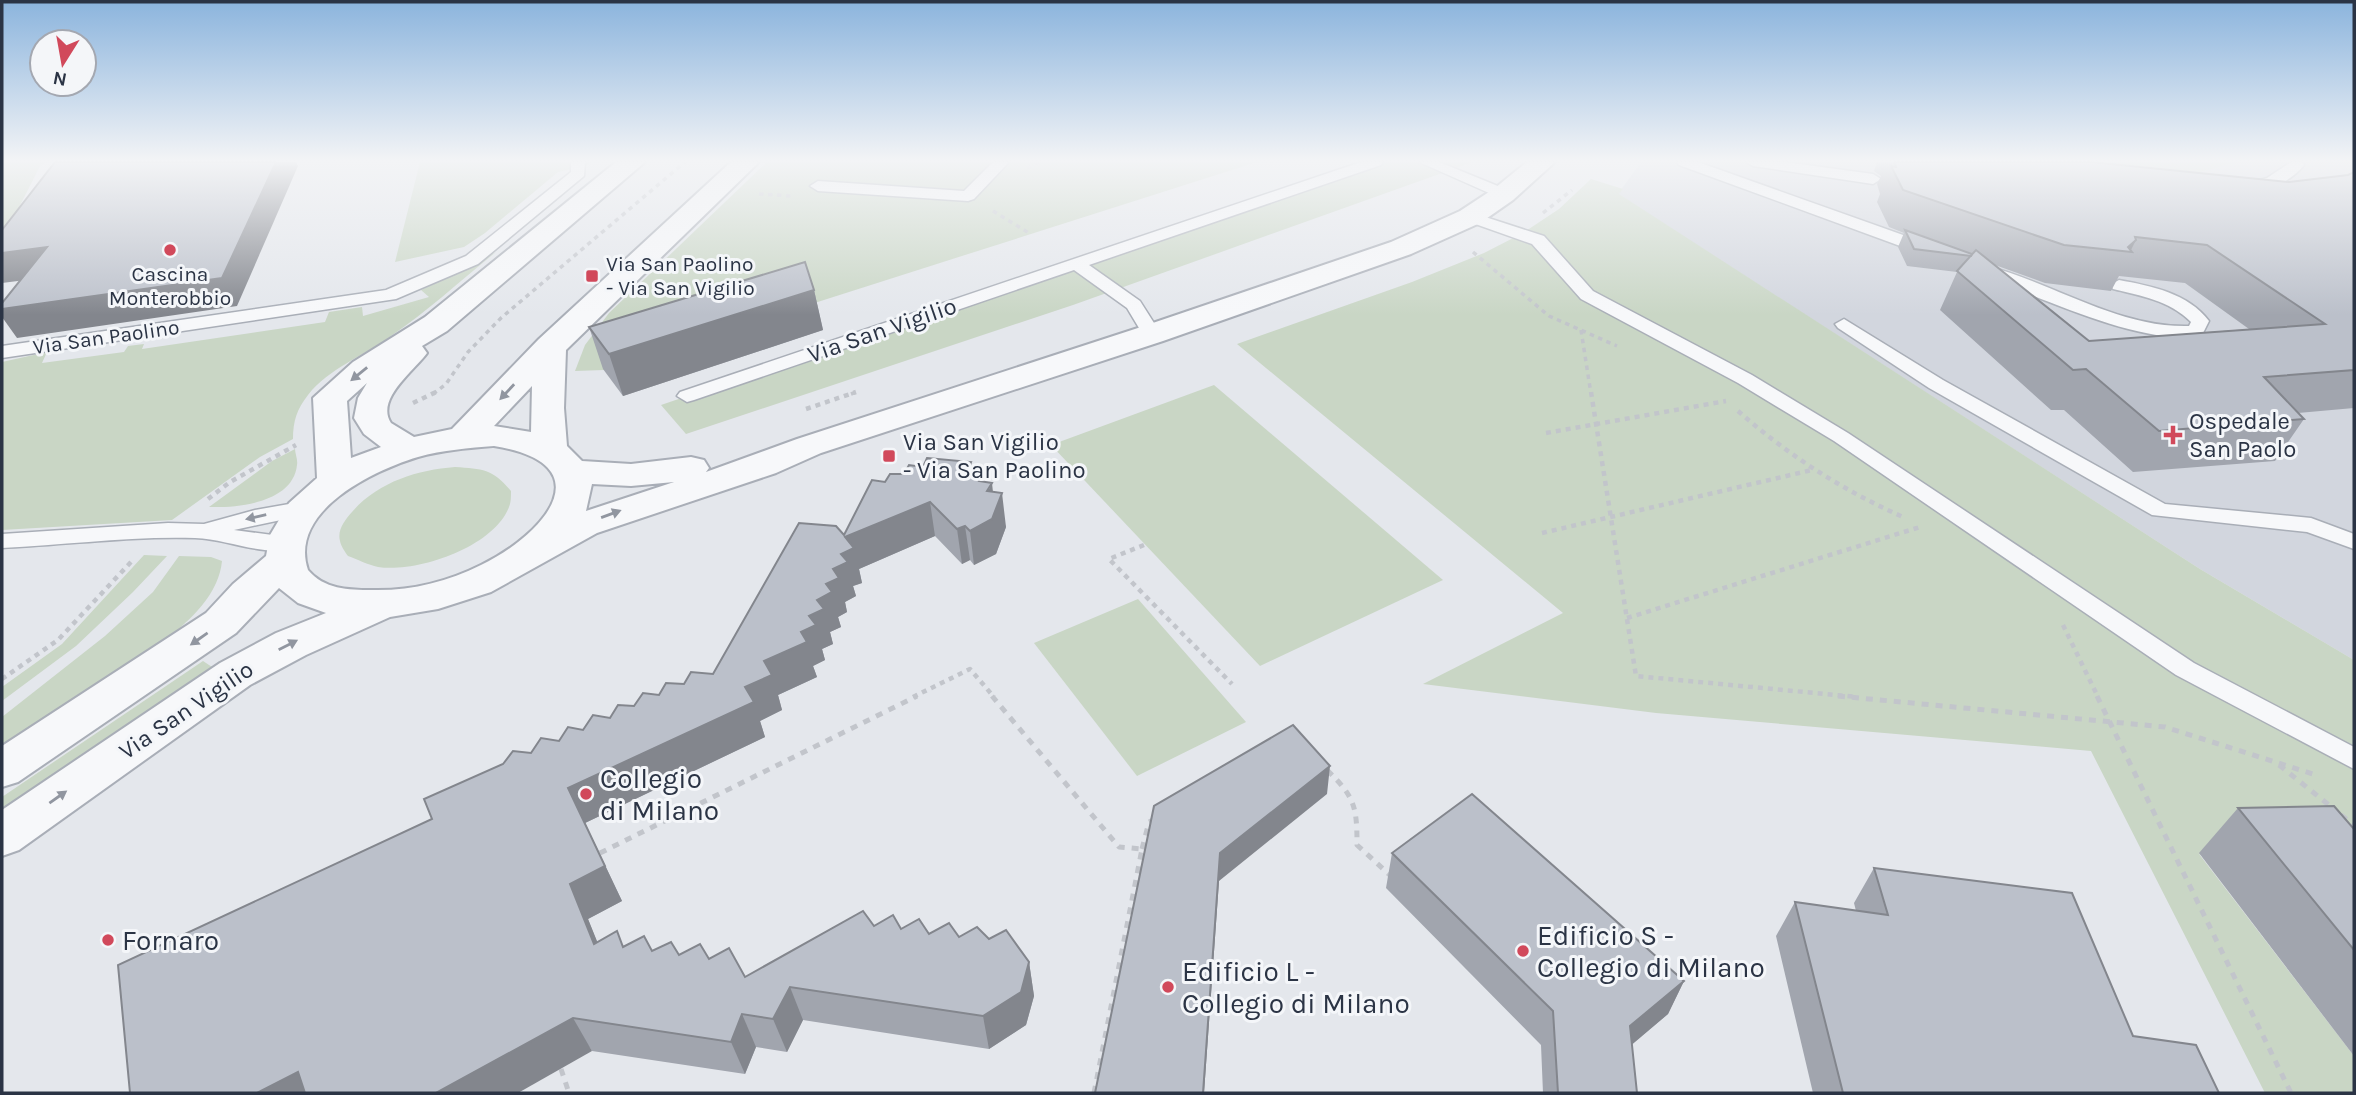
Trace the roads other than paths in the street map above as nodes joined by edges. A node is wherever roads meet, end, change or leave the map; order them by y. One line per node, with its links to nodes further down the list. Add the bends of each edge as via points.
1 (530, 213): 18 (lane, Via San Paolino, via 472,260 390,295)
2 (570, 213): 14 (street)
3 (692, 213): 17 (street)
4 (1226, 213): 11 (lane, Via San Vigilio)
5 (1476, 213): 7 (street, Via San Vigilio)
6 (1825, 213): 8 (lane)
7 (1470, 217): 16 (street, Via San Vigilio, via 1401,248); 32 (lane, via 1538,240 1587,295 1745,379 1841,437 2185,669)
8 (1850, 222): 9 (lane); 10 (lane)
9 (1889, 222)
10 (1944, 255)
11 (1077, 264): 16 (lane, via 1134,305); 19 (lane, Via San Vigilio)
12 (2028, 274): 13 (lane, via 1975,266 2149,329 2186,333 2199,326 2200,321 2183,306)
13 (2119, 285)
14 (436, 324): 21 (street, via 378,391 372,406 376,427); 24 (street, one-way to 24, via 364,369 330,398)
15 (1844, 324): 28 (lane, via 1936,384 2160,510 2311,524)
16 (1152, 334): 23 (street, Via San Vigilio)
17 (550, 346): 20 (street, one-way to 20); 22 (street, via 547,408)
18 (2, 352)
19 (687, 396)
20 (464, 437): 21 (street, Via San Vigilio); 22 (street, Via San Vigilio, via 535,442)
21 (408, 449): 24 (street, Via San Vigilio)
22 (560, 459): 23 (street, Via San Vigilio, via 613,476 654,475 705,465); 30 (street, Via San Vigilio, via 575,492 553,533)
23 (763, 465): 30 (street, Via San Vigilio, one-way to 23, via 615,512)
24 (335, 483): 25 (street, Via San Vigilio)
25 (306, 508): 26 (lane, one-way to 26); 29 (street, Via San Vigilio, via 292,529)
26 (206, 530): 27 (lane); 29 (lane)
27 (2, 541)
28 (2354, 542)
29 (286, 552): 31 (street, Via San Vigilio, via 292,578 322,598); 33 (street, Via San Vigilio, one-way to 33, via 221,623)
30 (528, 555): 31 (street, Via San Vigilio, via 463,588)
31 (382, 605): 34 (street, Via San Vigilio, one-way to 31, via 235,674)
32 (2354, 759)
33 (2, 769)
34 (2, 836)

